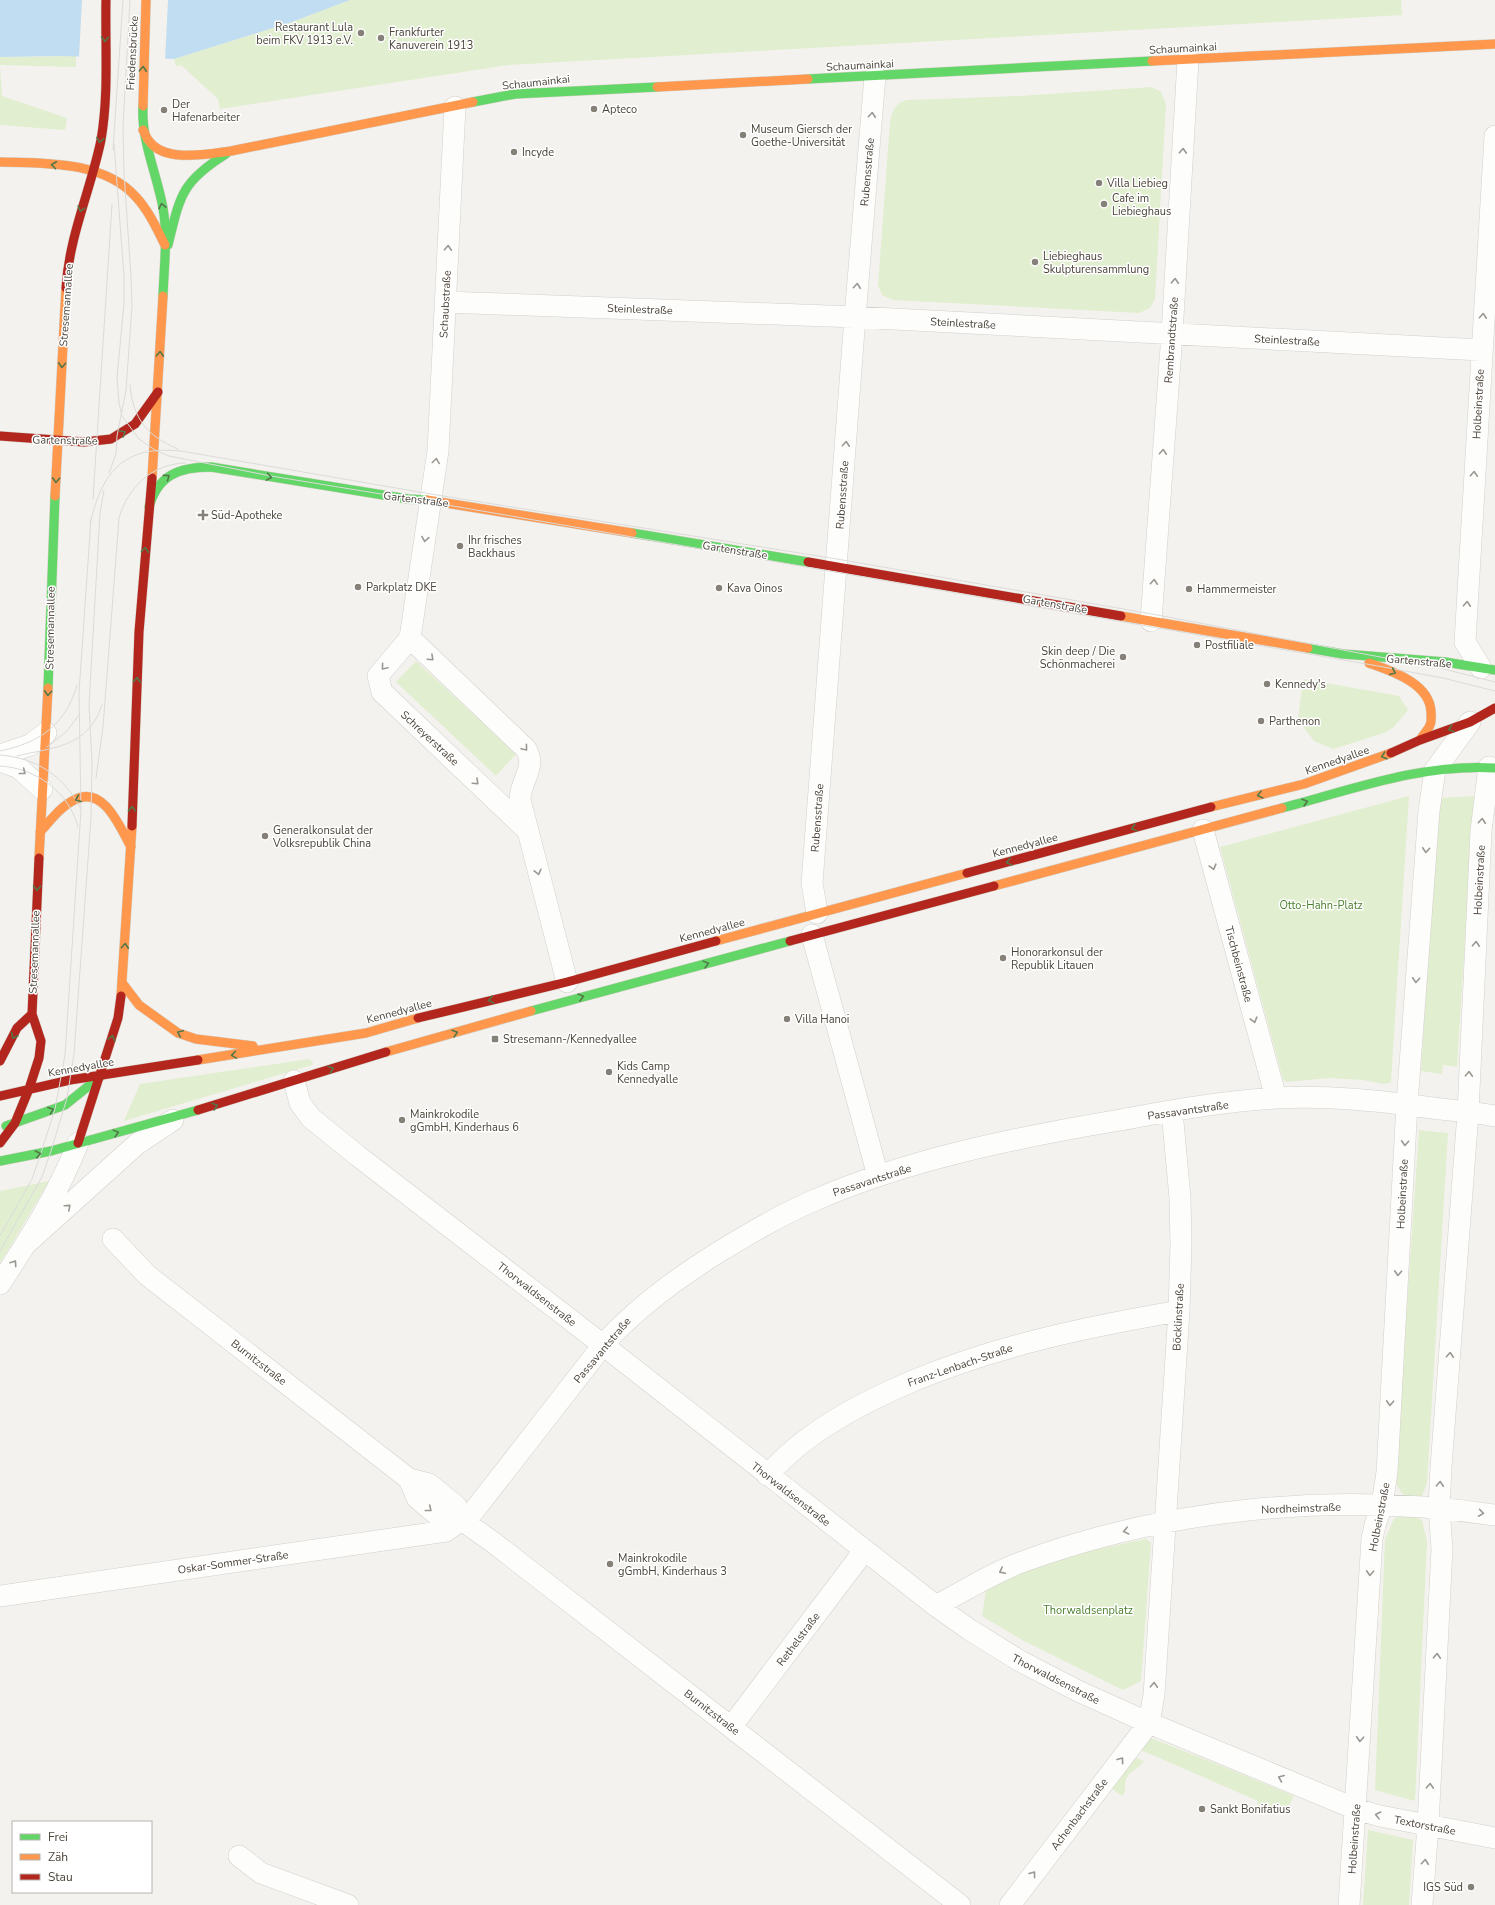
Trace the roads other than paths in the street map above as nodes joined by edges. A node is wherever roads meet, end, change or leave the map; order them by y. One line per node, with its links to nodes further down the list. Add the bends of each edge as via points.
1 (106, 0): 11 (main road, Stresemannallee, one-way to 11, via 104,106 101,137)
2 (146, 0): 7 (main road, Friedensbrücke, one-way to 2, via 141,108)
3 (1495, 44): 4 (main road, Schaumainkai)
4 (1188, 60): 5 (main road, Schaumainkai); 16 (street, Rembrandtstraße, one-way to 4)
5 (875, 76): 6 (main road, Schaumainkai, via 549,91 515,94); 15 (street, Rubensstraße, one-way to 5)
6 (455, 107): 9 (main road, Schaumainkai); 14 (street, Schaubstraße, one-way to 6)
7 (143, 130): 9 (main road, Schaumainkai, via 151,144 168,154 192,155); 12 (main road, one-way to 7, via 164,215)
8 (1495, 136): 17 (street, Holbeinstraße, one-way to 8)
9 (231, 151): 13 (main road, Schaumainkai, via 207,165 192,178 180,200)
10 (0, 162): 11 (main road, one-way to 10, via 46,164)
11 (92, 172): 12 (main road, via 116,181 133,193 150,216); 20 (main road, Stresemannallee, one-way to 20, via 69,257)
12 (165, 245): 13 (main road)
13 (165, 255): 18 (main road, one-way to 13)
14 (445, 302): 15 (street, Steinlestraße); 21 (street, Schaubstraße, one-way to 14, via 438,451)
15 (855, 317): 16 (street, Steinlestraße); 23 (street, Rubensstraße, one-way to 15)
16 (1172, 334): 17 (street, Steinlestraße); 24 (street, Rembrandtstraße, one-way to 16)
17 (1481, 350): 27 (street, Holbeinstraße, one-way to 17, via 1465,642)
18 (158, 392): 20 (main road, Gartenstraße, one-way to 18, via 102,441 117,436 135,424); 22 (main road)
19 (0, 436): 20 (main road, Gartenstraße)
20 (58, 441): 30 (main road, Stresemannallee, one-way to 30)
21 (431, 500): 22 (main road, Gartenstraße, one-way to 21, via 160,482 176,471 194,467 211,467 408,499); 23 (main road, Gartenstraße); 25 (street, one-way to 25)
22 (148, 510): 40 (main road, one-way to 22, via 135,717)
23 (837, 567): 24 (main road, Gartenstraße); 41 (street, Rubensstraße, via 812,883)
24 (1151, 621): 26 (main road, Gartenstraße)
25 (410, 638): 37 (street, one-way to 37, via 526,749 531,760 520,792 520,800); 37 (street, Schreyerstraße, one-way to 37, via 378,676 382,692)
26 (1343, 654): 27 (main road, Gartenstraße, via 1445,662); 31 (main road, Gartenstraße, one-way to 31, via 1394,673 1416,685 1429,704 1431,722)
27 (1488, 669)
28 (1495, 708): 29 (main road)
29 (1470, 722): 31 (main road, one-way to 31); 35 (street)
30 (46, 733): 32 (street, via 30,745); 36 (main road, Stresemannallee)
31 (1420, 740): 41 (main road, Kennedyallee, one-way to 41, via 1304,784)
32 (0, 755)
33 (0, 761): 36 (street, one-way to 36, via 19,768)
34 (1492, 768): 35 (main road); 55 (street, Holbeinstraße, one-way to 34, via 1481,832)
35 (1436, 770): 38 (main road, one-way to 35, via 1384,781); 53 (street, Holbeinstraße, one-way to 53, via 1429,811)
36 (42, 789): 39 (main road, Stresemannallee)
37 (528, 830): 43 (street, one-way to 43)
38 (1203, 830): 42 (main road); 52 (street, Tischbeinstraße, one-way to 52)
39 (40, 832): 40 (main road, one-way to 39, via 106,806 92,797 74,800); 45 (main road, Stresemannallee, one-way to 45)
40 (131, 848): 44 (main road, one-way to 40)
41 (817, 914): 43 (main road, Kennedyallee)
42 (812, 936): 49 (main road, one-way to 42, via 335,1067 570,1000); 63 (street)
43 (567, 982): 46 (main road, Kennedyallee, one-way to 46, via 448,1010 366,1033)
44 (123, 984): 46 (main road, one-way to 44, via 196,1039 178,1033 139,1005); 48 (main road, one-way to 44, via 118,1018)
45 (32, 1014): 47 (main road, one-way to 47, via 17,1028); 50 (main road, Stresemannallee, via 41,1041)
46 (272, 1049): 48 (main road, Kennedyallee, one-way to 48)
47 (0, 1061)
48 (101, 1076): 50 (main road, Kennedyallee); 58 (main road, one-way to 48, via 65,1104); 61 (main road)
49 (294, 1082): 57 (main road, one-way to 49); 68 (street, Thorwaldsenstraße, via 300,1103 311,1118)
50 (30, 1090): 51 (main road, Kennedyallee); 58 (main road, Stresemannallee)
51 (0, 1096)
52 (1276, 1098): 53 (street, Passavantstraße, via 1324,1097); 54 (street, Passavantstraße)
53 (1407, 1104): 55 (street); 70 (street, Holbeinstraße, one-way to 70, via 1387,1472)
54 (1172, 1111): 63 (street, Passavantstraße, via 1018,1139); 67 (street, Böcklinstraße, via 1180,1198)
55 (1468, 1112): 56 (street); 71 (street, Holbeinstraße, one-way to 55)
56 (1495, 1116)
57 (177, 1117): 61 (main road, one-way to 57); 65 (street, one-way to 57, via 137,1144)
58 (15, 1123): 59 (main road); 60 (main road, Stresemannallee)
59 (0, 1128)
60 (0, 1143)
61 (78, 1143): 62 (main road, one-way to 61); 65 (street, via 58,1189)
62 (0, 1161)
63 (878, 1176): 68 (street, Passavantstraße, via 814,1200 745,1236 674,1282 623,1323)
64 (113, 1239): 73 (street, Burnitzstraße, via 147,1275 410,1479 430,1484 456,1506)
65 (28, 1242): 66 (street, one-way to 65)
66 (0, 1284)
67 (1179, 1311): 69 (street, Franz-Lenbach-Straße, via 1029,1342 928,1375 864,1402 834,1420 798,1445); 74 (street, Böcklinstraße)
68 (604, 1345): 69 (street, Thorwaldsenstraße); 73 (street, Passavantstraße, via 473,1512)
69 (767, 1475): 75 (street, Thorwaldsenstraße)
70 (1382, 1505): 71 (street, Nordheimstraße); 74 (street, Nordheimstraße, via 1280,1507 1235,1511); 80 (street, Holbeinstraße, one-way to 80, via 1372,1539)
71 (1439, 1508): 72 (street, Nordheimstraße, one-way to 72); 81 (street, Holbeinstraße, one-way to 71, via 1442,1549)
72 (1495, 1515)
73 (463, 1521): 76 (street, Oskar-Sommer-Straße, via 446,1531); 79 (street, Burnitzstraße)
74 (1164, 1523): 77 (street, one-way to 77, via 1117,1533 1022,1562); 78 (street, one-way to 74, via 1154,1695)
75 (864, 1550): 77 (street, Thorwaldsenstraße); 79 (street, Rethelstraße)
76 (0, 1596)
77 (936, 1606): 78 (street, Thorwaldsenstraße, via 1020,1661)
78 (1149, 1723): 80 (street, Thorwaldsenstraße, one-way to 78); 86 (street, Achenbachstraße, one-way to 78)
79 (731, 1727): 85 (street, Burnitzstraße)
80 (1356, 1809): 81 (street, Textorstraße, one-way to 80); 87 (street, Holbeinstraße)
81 (1428, 1825): 82 (street, Textorstraße); 88 (street, Holbeinstraße, one-way to 81)
82 (1495, 1838)
83 (239, 1856): 84 (street, via 261,1873)
84 (348, 1905)
85 (960, 1905)
86 (1010, 1905)
87 (1350, 1905)
88 (1422, 1905)

